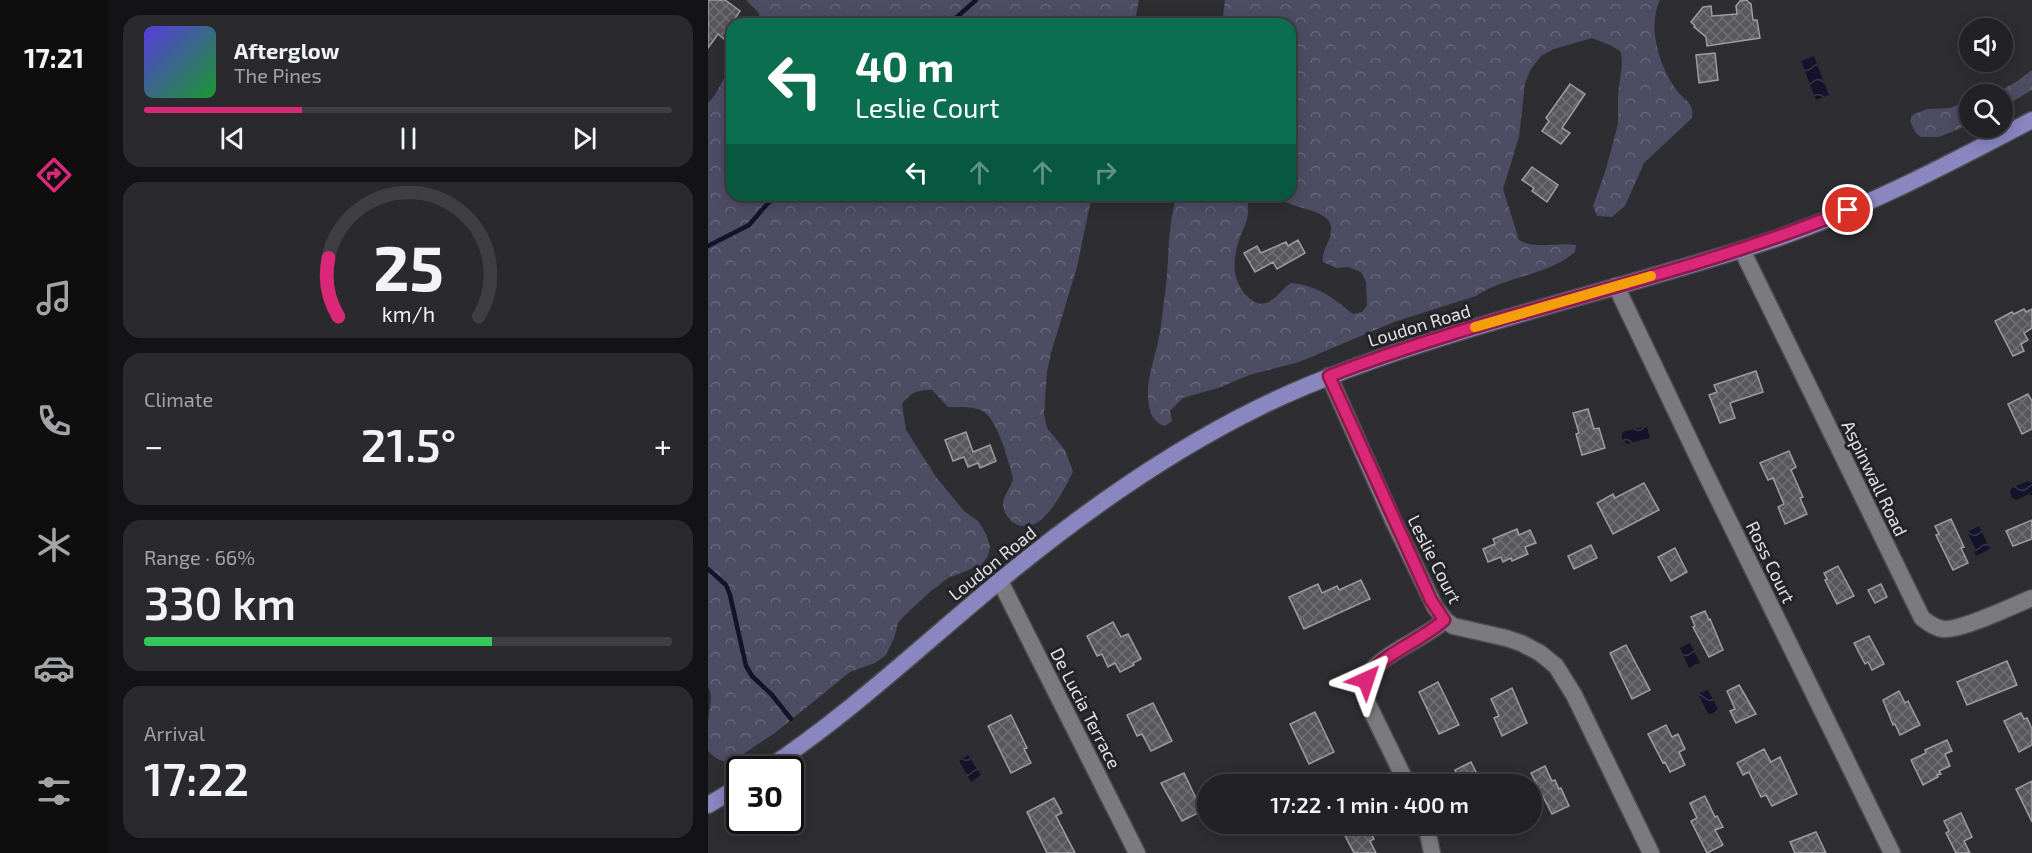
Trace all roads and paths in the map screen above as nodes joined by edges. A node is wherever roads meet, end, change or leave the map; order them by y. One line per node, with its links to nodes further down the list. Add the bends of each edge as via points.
1 (2032, 120): 2 (main road, Loudon Road, via 1857,206)
2 (1742, 250): 3 (main road, Loudon Road); 6 (street, Aspinwall Road, via 1922,618 1947,629)
3 (1616, 286): 4 (main road, Loudon Road); 16 (street, Ross Court)
4 (1329, 376): 5 (main road, Loudon Road, via 1260,406 1174,454 1094,507); 7 (street, Leslie Court, via 1398,530)
5 (1000, 581): 8 (main road, Loudon Road, via 853,706); 13 (street, De Lucia Terrace)
6 (2032, 598)
7 (1444, 620): 9 (street, via 1430,633 1380,662 1366,680 1368,704); 15 (street, Leslie Court, via 1453,627 1521,643 1556,666)
8 (785, 756)
9 (1402, 774)
10 (726, 795): 11 (main road)
11 (708, 806)
12 (1428, 834): 14 (street)
13 (1137, 853)
14 (1432, 853)
15 (1651, 853)
16 (1892, 853)

